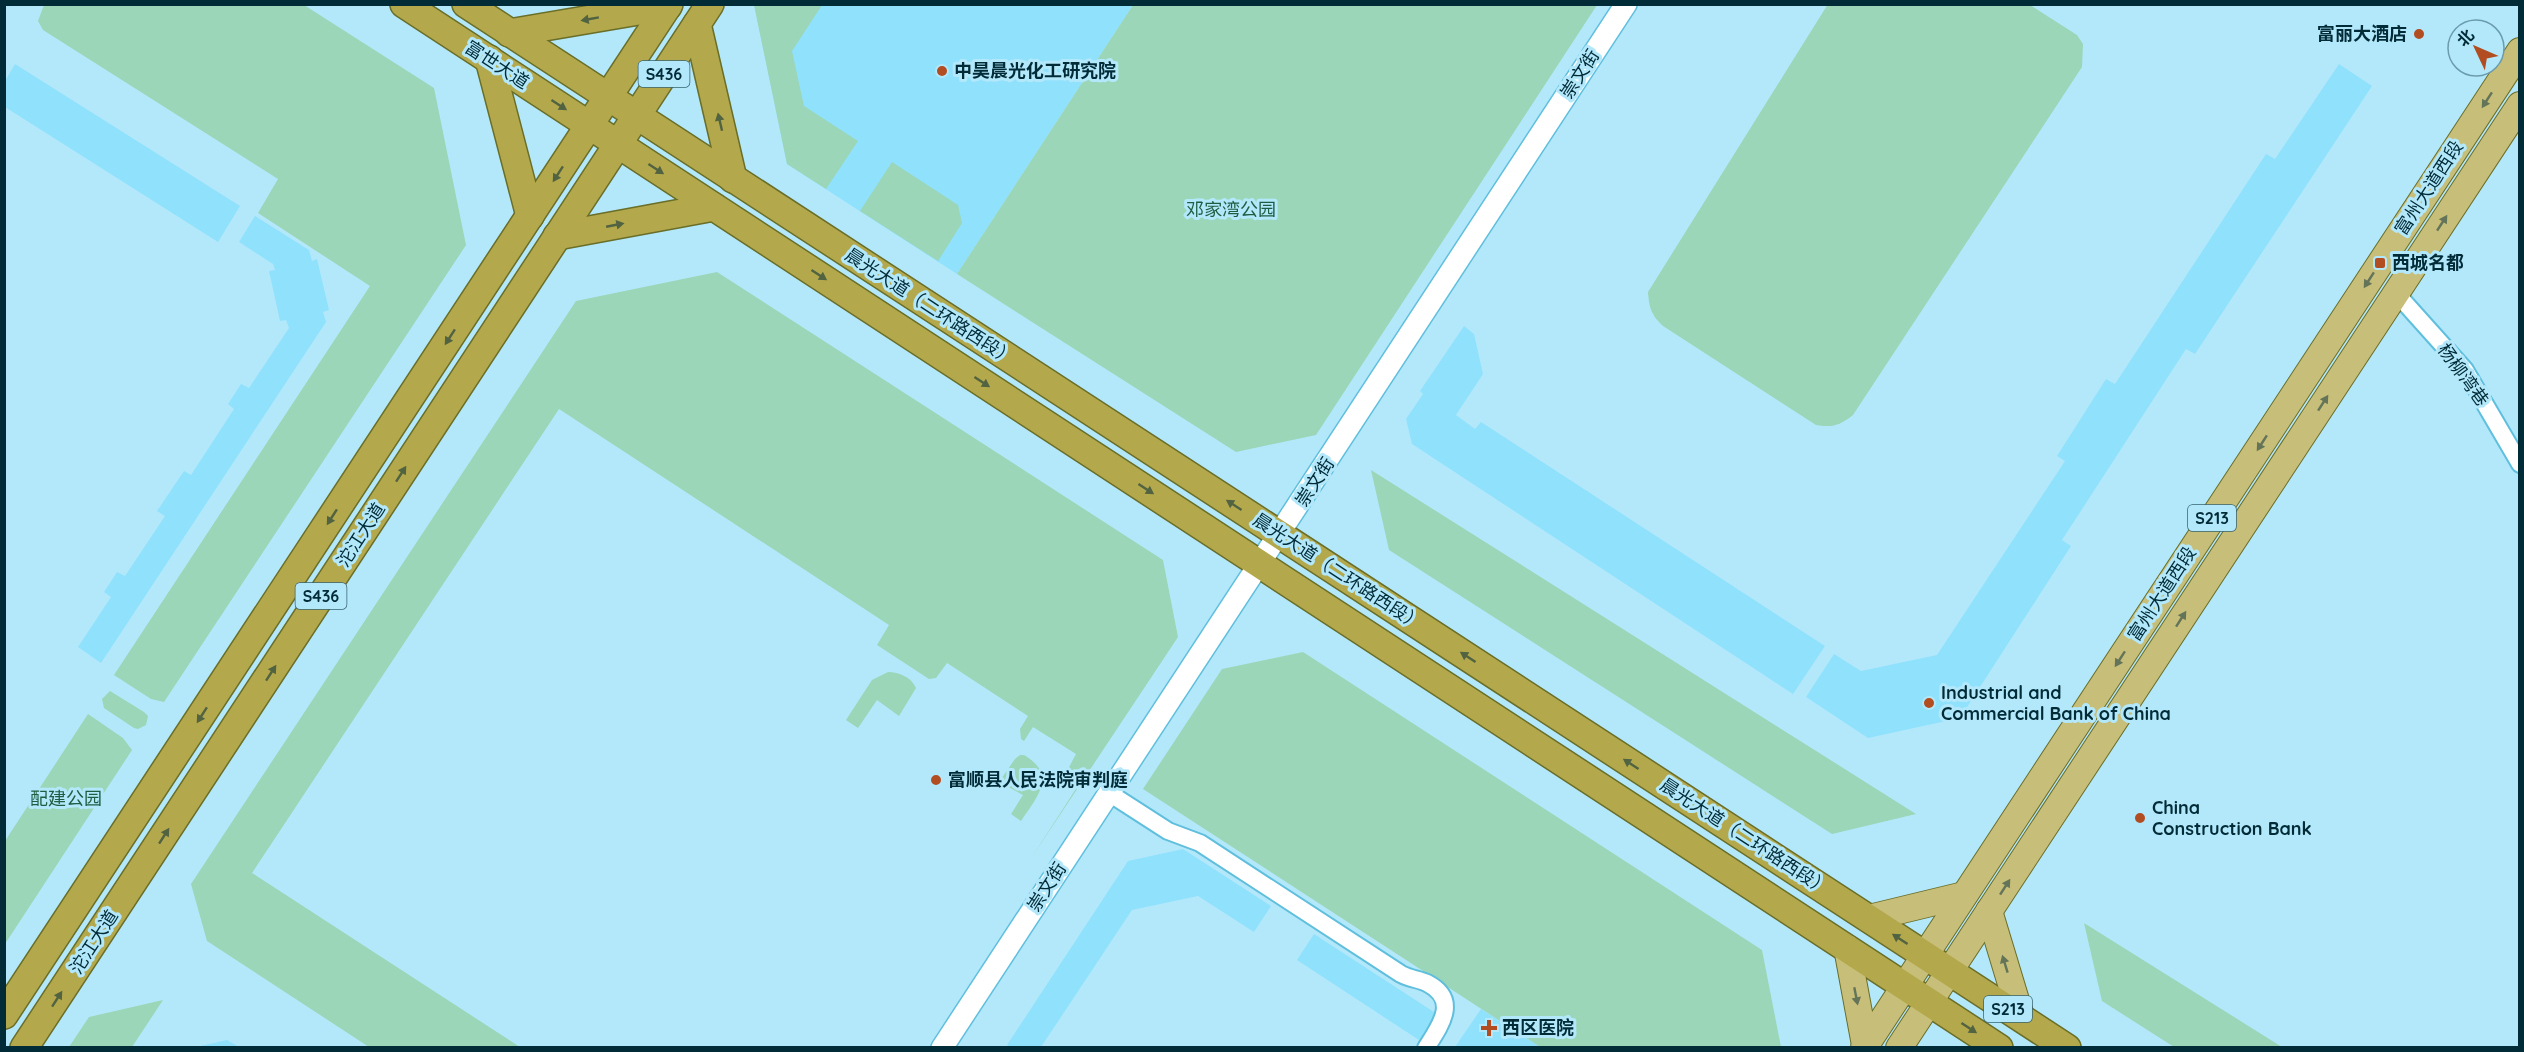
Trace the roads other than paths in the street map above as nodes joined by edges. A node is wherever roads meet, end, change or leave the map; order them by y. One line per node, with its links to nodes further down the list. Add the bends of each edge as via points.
1 (404, 4): 8 (highway, 富世大道)
2 (466, 4): 6 (highway, 富世大道)
3 (1626, 4): 20 (street, 崇文街)
4 (668, 5): 6 (highway, one-way to 6); 9 (highway, S436)
5 (703, 14): 11 (highway, S436); 14 (highway, one-way to 5)
6 (510, 33): 9 (highway, 富世大道)
7 (2520, 51): 23 (main road, 富州大道西段 / S213, one-way to 23)
8 (489, 60): 12 (highway, 富世大道, one-way to 12); 16 (highway)
9 (608, 97): 11 (highway, 晨光大道（二环路西段）); 12 (highway, S436)
10 (2520, 105): 18 (main road, 富州大道西段 / S213, one-way to 10)
11 (636, 116): 13 (highway, S436); 14 (highway, 晨光大道（二环路西段）)
12 (590, 125): 13 (highway, 晨光大道（二环路西段）); 16 (highway, 沱江大道 / S436, one-way to 16)
13 (618, 144): 15 (highway, 晨光大道（二环路西段）, one-way to 15); 17 (highway, 沱江大道 / S436)
14 (733, 179): 20 (highway, 晨光大道（二环路西段）, one-way to 14)
15 (714, 207): 17 (highway, one-way to 15); 21 (highway, 晨光大道（二环路西段）, one-way to 21)
16 (530, 216): 31 (highway, 沱江大道 / S436, one-way to 31)
17 (557, 236): 34 (highway, 沱江大道 / S436, one-way to 17)
18 (2396, 293): 19 (street, 杨柳湾巷, via 2464,370); 24 (main road, 富州大道西段 / S213, one-way to 18)
19 (2520, 464)
20 (1280, 535): 21 (street, 崇文街); 25 (highway, 晨光大道（二环路西段）, one-way to 20)
21 (1261, 564): 22 (street, 崇文街); 26 (highway, 晨光大道（二环路西段）)
22 (1108, 793): 35 (street, 崇文街); 36 (street, via 1168,831 1200,843 1401,974 1437,990 1446,1010 1443,1022)
23 (1964, 895): 25 (main road); 27 (main road, 富州大道西段 / S213)
24 (1989, 911): 28 (main road, 富州大道西段 / S213); 32 (main road, one-way to 24)
25 (1869, 918): 27 (highway, 晨光大道（二环路西段）, one-way to 25)
26 (1847, 948): 29 (highway, 晨光大道（二环路西段）); 33 (main road, one-way to 33)
27 (1925, 955): 28 (highway, 晨光大道（二环路西段）); 29 (main road, 富州大道西段 / S213)
28 (1949, 971): 30 (main road, 富州大道西段); 32 (highway, 晨光大道（二环路西段） / S213)
29 (1904, 986): 30 (highway, 晨光大道（二环路西段） / S213); 33 (main road, 富州大道西段)
30 (1929, 1002): 37 (main road, 富州大道西段); 38 (highway, 晨光大道（二环路西段） / S213, one-way to 38)
31 (4, 1015)
32 (2020, 1017): 39 (highway, 晨光大道（二环路西段） / S213)
33 (1864, 1046)
34 (24, 1047)
35 (942, 1047)
36 (1426, 1047)
37 (1899, 1047)
38 (1998, 1047)
39 (2067, 1047)

